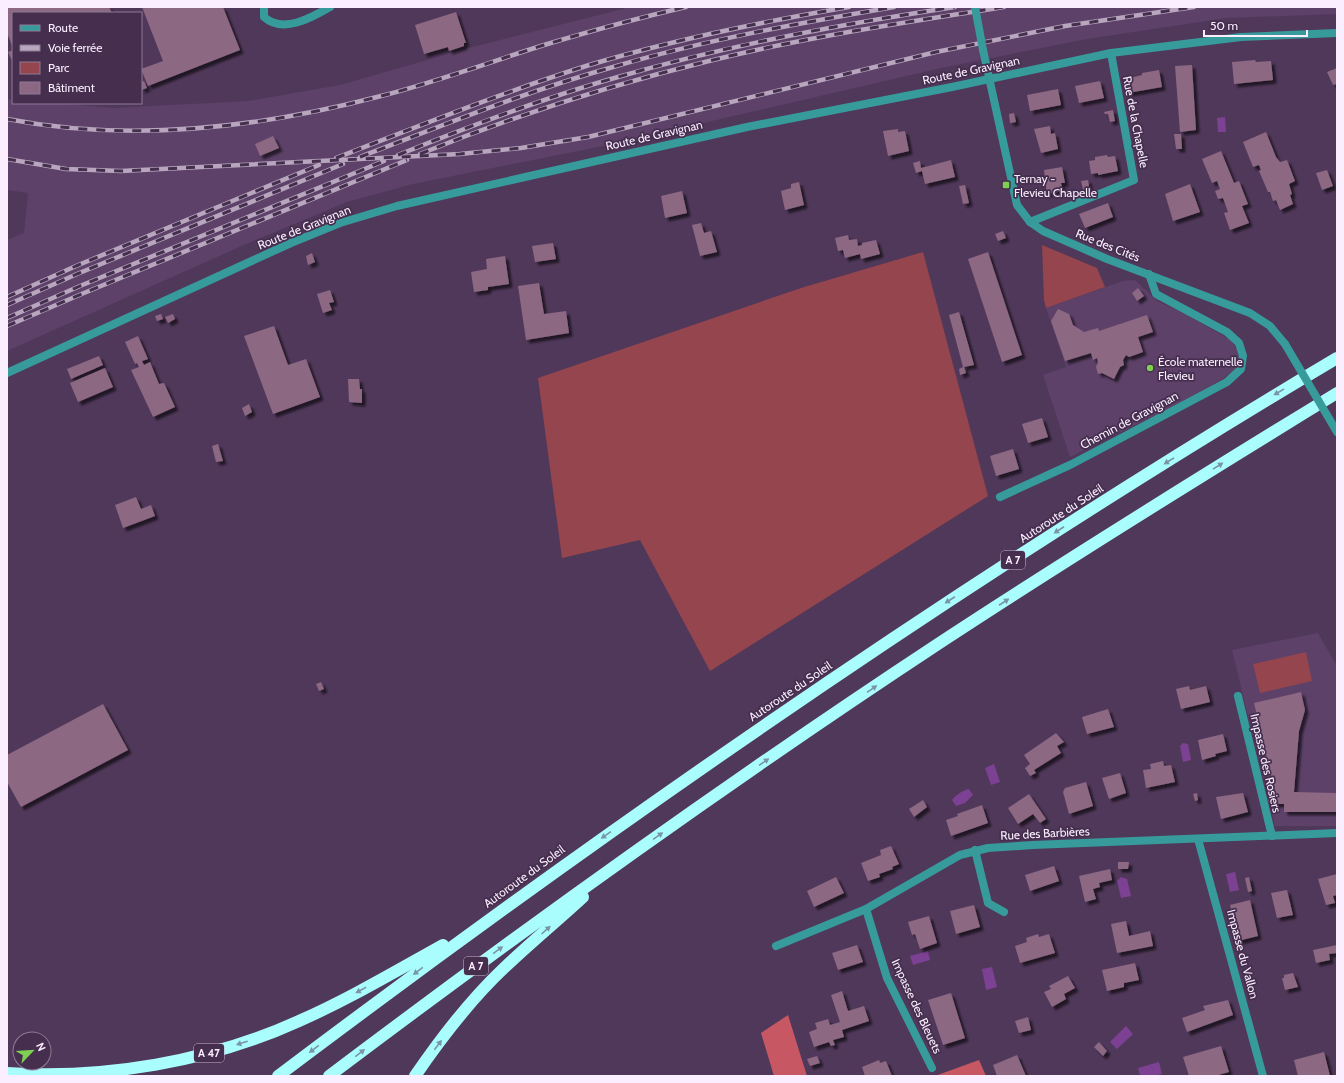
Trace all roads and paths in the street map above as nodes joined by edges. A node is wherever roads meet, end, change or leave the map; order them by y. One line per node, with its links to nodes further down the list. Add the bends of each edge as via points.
1 (264, 7): 2 (street, via 264,17 267,20 285,25 311,18)
2 (330, 7)
3 (975, 7): 6 (street, Rue des Cités, bridge)
4 (1337, 33): 5 (street, Route de Gravignan, via 1241,37)
5 (1111, 53): 6 (street, Route de Gravignan); 7 (street, Rue de la Chapelle, via 1134,180)
6 (990, 78): 7 (street, Rue des Cités, via 1017,205); 10 (street, Route de Gravignan, via 747,126 354,218 292,243)
7 (1030, 222): 8 (street, Rue des Cités, via 1063,240)
8 (1149, 274): 12 (street, Rue des Cités, bridge, via 1250,313 1270,326 1285,344); 13 (street, Chemin de Gravignan, via 1156,294 1227,332 1239,343 1243,356 1241,369 1227,382 1072,464)
9 (1337, 358): 22 (highway, Autoroute du Soleil / A 7, one-way to 22, via 918,621)
10 (7, 373)
11 (1337, 393): 19 (highway, A 7, one-way to 11, via 936,645 1150,508)
12 (1337, 432)
13 (1000, 497)
14 (1238, 696): 16 (street, Impasse des Rosiers)
15 (1337, 833): 16 (street, Rue des Barbières)
16 (1272, 836): 17 (street, Rue des Barbières)
17 (1198, 839): 18 (street, Rue des Barbières, via 1033,845); 29 (street, Impasse du Vallon)
18 (975, 850): 20 (street, Rue des Barbières, via 960,854); 21 (street, via 988,902)
19 (626, 859): 27 (highway, A 7, one-way to 19, via 517,936); 28 (highway, one-way to 19, via 474,999 504,968)
20 (866, 909): 23 (street, Rue des Barbières); 24 (street, Impasse des Bleuets, via 888,978)
21 (1004, 912)
22 (483, 923): 25 (highway, A 47, one-way to 25, via 327,1008 245,1042 188,1058 134,1068 78,1074); 26 (highway, Autoroute du Soleil / A 7, one-way to 26)
23 (776, 946)
24 (932, 1068)
25 (7, 1073)
26 (278, 1076)
27 (329, 1076)
28 (415, 1076)
29 (1263, 1076)

